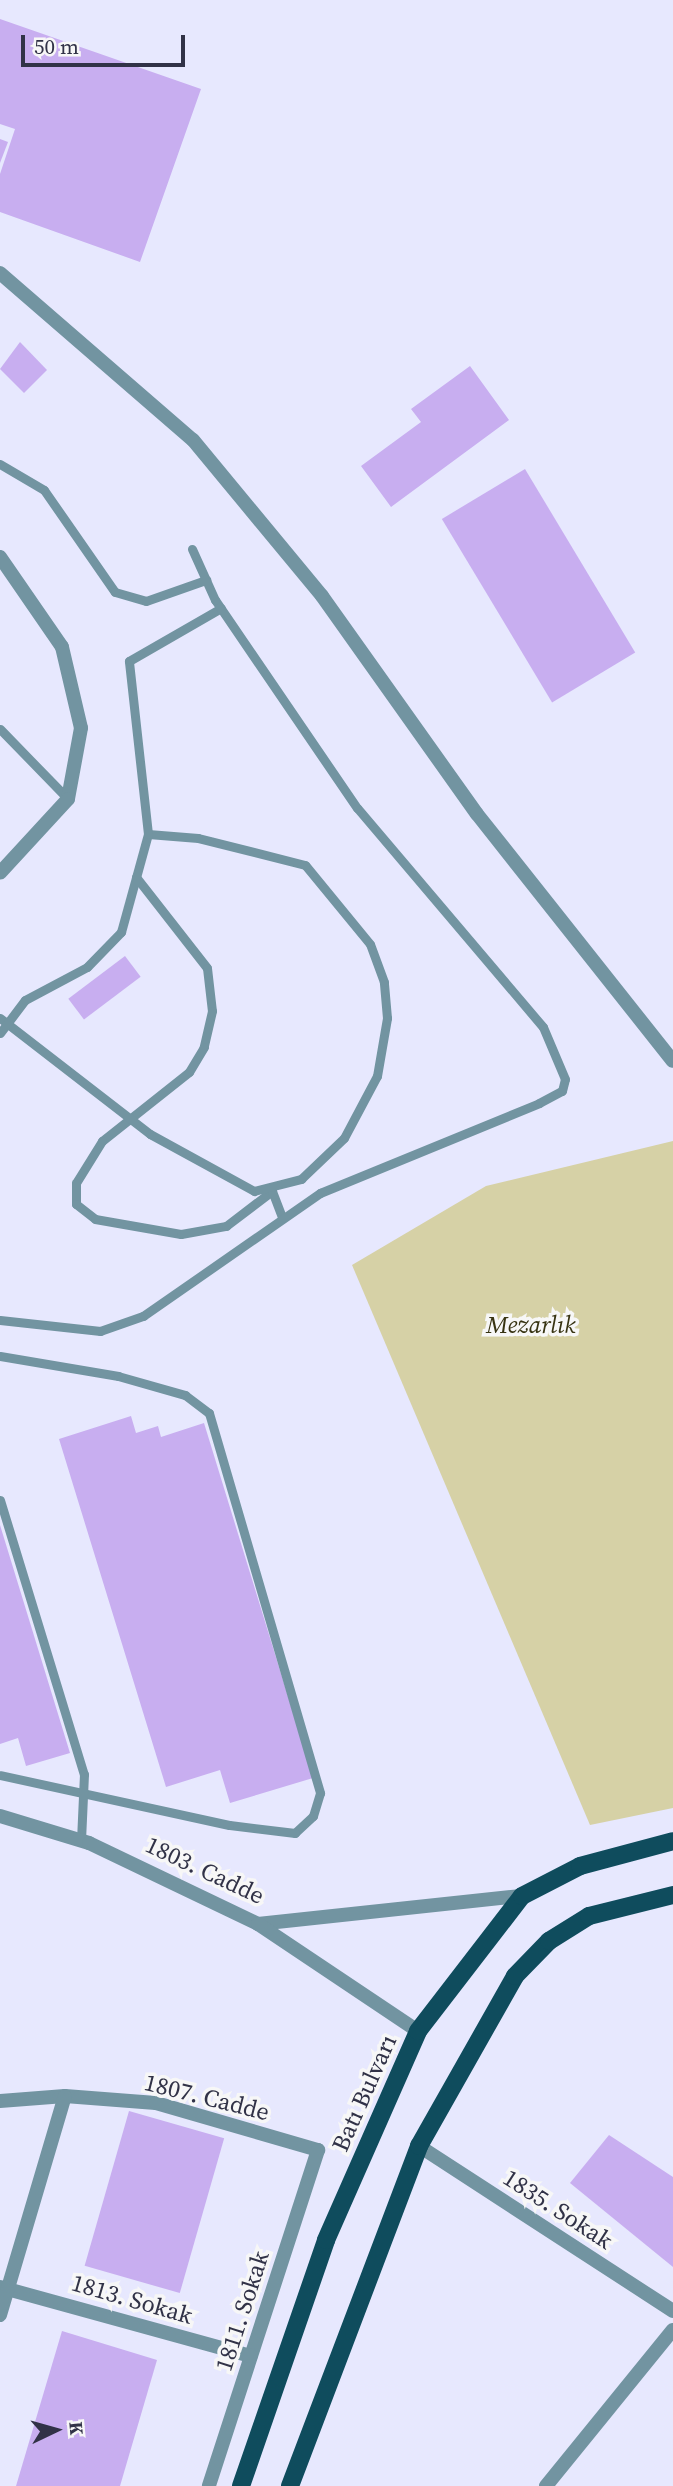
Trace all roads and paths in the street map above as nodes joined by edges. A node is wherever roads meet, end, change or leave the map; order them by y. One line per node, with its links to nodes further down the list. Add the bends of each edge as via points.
1 (0, 273): 14 (street, via 193,440 322,596 477,814)
2 (0, 464): 5 (lane, via 44,490 115,592 146,601)
3 (192, 549): 5 (lane)
4 (0, 557): 8 (street, via 62,647 76,685 81,728)
5 (206, 580): 6 (lane)
6 (221, 608): 9 (lane, via 129,661); 17 (lane, via 357,808 542,1027 565,1079 562,1091 539,1103 432,1143)
7 (0, 729): 8 (lane)
8 (68, 799): 10 (street)
9 (148, 834): 11 (lane); 16 (lane, via 198,838 305,866 370,944 384,982 387,1018 377,1076 344,1138 301,1179)
10 (0, 873)
11 (136, 877): 12 (lane, via 121,932 86,967 25,1000); 15 (lane, via 207,968 212,1011 204,1047 188,1072)
12 (3, 1022): 13 (lane); 15 (lane)
13 (0, 1033)
14 (673, 1061)
15 (127, 1116): 16 (lane, via 254,1191); 16 (lane, via 76,1183 76,1204 95,1219 181,1234 226,1226)
16 (272, 1191): 17 (lane)
17 (281, 1215): 18 (lane, via 144,1316 100,1331)
18 (0, 1320)
19 (0, 1356): 22 (lane, via 118,1376 185,1395 209,1413 320,1793 313,1816 295,1833)
20 (0, 1500): 22 (lane)
21 (0, 1775): 22 (lane)
22 (87, 1794): 24 (lane)
23 (0, 1816): 24 (street, 1803. Cadde)
24 (81, 1840): 28 (street, 1803. Cadde, via 176,1879)
25 (673, 1841): 27 (main road, Batı Bulvarı, via 580,1866)
26 (673, 1895): 32 (main road, via 589,1916 550,1941 515,1976)
27 (522, 1896): 28 (street, 1803. Cadde); 29 (main road, Batı Bulvarı)
28 (258, 1924): 29 (street)
29 (418, 2031): 40 (main road, Batı Bulvarı, via 326,2240)
30 (65, 2096): 31 (street, 1807. Cadde); 33 (street, 1807. Cadde, via 156,2104); 34 (street)
31 (0, 2101)
32 (419, 2146): 35 (street, 1835. Sokak); 41 (main road)
33 (318, 2150): 38 (street, 1811. Sokak)
34 (5, 2287): 36 (street); 38 (street, 1813. Sokak)
35 (673, 2311)
36 (0, 2315)
37 (673, 2330): 42 (street)
38 (251, 2357): 39 (street, 1811. Sokak)
39 (209, 2486)
40 (241, 2486)
41 (290, 2486)
42 (546, 2486)

